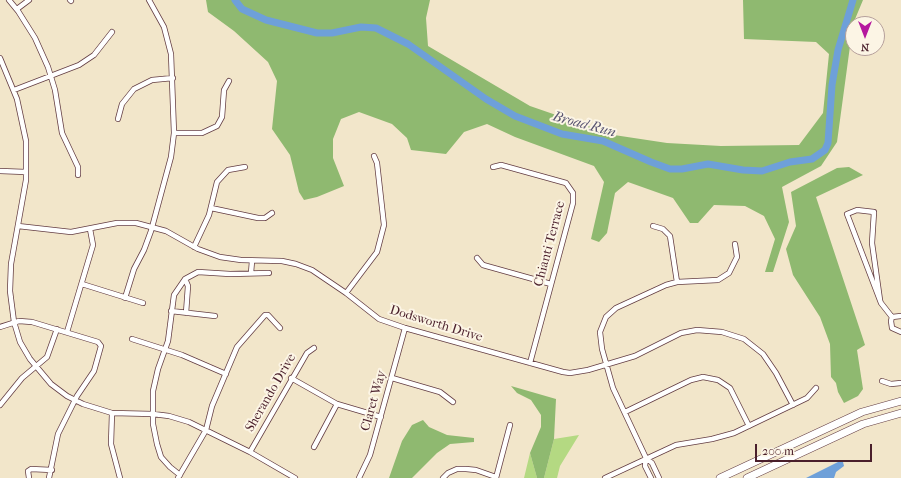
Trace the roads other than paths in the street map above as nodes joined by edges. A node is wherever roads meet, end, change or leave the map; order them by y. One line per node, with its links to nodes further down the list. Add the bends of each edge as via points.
1 (9, 0): 4 (street)
2 (29, 0): 4 (street)
3 (149, 0): 8 (street, via 160,18 166,35)
4 (17, 9): 7 (street, via 35,38)
5 (112, 32): 7 (street, via 88,60)
6 (0, 58): 10 (street)
7 (51, 77): 10 (street); 18 (street, via 62,133 78,168)
8 (173, 78): 11 (street, via 152,80 134,89 122,104); 12 (street)
9 (229, 81): 12 (street, via 224,90 222,118 217,126 202,132)
10 (14, 90): 17 (street, via 24,127)
11 (118, 119)
12 (174, 133): 22 (street, via 171,157)
13 (374, 156): 35 (street, via 384,225 377,252)
14 (245, 167): 19 (street, via 234,168 221,176 215,187)
15 (493, 167): 34 (street, Chianti Terrace, via 501,165 566,183 573,193 573,203)
16 (0, 171): 17 (street)
17 (26, 172): 21 (street)
18 (78, 176)
19 (211, 208): 20 (street, via 258,218 265,218); 26 (street)
20 (272, 213)
21 (18, 226): 24 (street, Dodsworth Drive, via 62,232); 44 (street, via 10,278)
22 (152, 226): 24 (street, Dodsworth Drive, via 127,222); 26 (street, Dodsworth Drive); 36 (street)
23 (653, 226): 32 (street, via 663,229 670,236)
24 (90, 229): 33 (street, via 93,245)
25 (735, 244): 32 (street, via 736,263 723,277 710,281)
26 (194, 247): 28 (street, Dodsworth Drive, via 220,257)
27 (477, 258): 34 (street, via 483,265)
28 (252, 261): 30 (street); 35 (street, Dodsworth Drive, via 282,261 296,264 312,270)
29 (268, 273): 30 (street)
30 (252, 274): 31 (street, via 198,272)
31 (185, 279): 39 (street, via 174,295); 40 (street, via 188,286)
32 (677, 282): 55 (street, via 616,308 606,317 600,332)
33 (82, 284): 36 (street); 49 (street)
34 (550, 284): 54 (street, Chianti Terrace)
35 (346, 293): 47 (street, Dodsworth Drive, via 379,319)
36 (125, 298): 38 (street)
37 (880, 300): 37 (street, via 847,214 857,210 874,212 872,243); 43 (street)
38 (142, 303)
39 (171, 311): 40 (street); 53 (street, via 170,333)
40 (186, 313): 41 (street)
41 (215, 316)
42 (901, 316): 43 (street)
43 (892, 317): 50 (street, via 892,328)
44 (14, 322): 45 (street); 48 (street, via 32,322); 56 (street, via 25,351)
45 (0, 327)
46 (280, 328): 57 (street, via 268,315 263,316 237,347)
47 (405, 328): 54 (street, Dodsworth Drive); 59 (street, Claret Way)
48 (57, 329): 49 (street); 56 (street, via 49,353)
49 (67, 332): 63 (street, via 98,342 101,346 94,371)
50 (901, 332)
51 (132, 340): 53 (street)
52 (314, 348): 58 (street, Sherando Drive, via 306,353)
53 (165, 350): 57 (street); 72 (street, via 155,379)
54 (530, 363): 55 (street, Dodsworth Drive, via 570,373)
55 (606, 364): 68 (street, Dodsworth Drive, via 635,356 681,333 707,330 722,332 744,339 763,354); 69 (street, via 613,388)
56 (36, 367): 63 (street, via 51,384); 67 (street, via 22,378)
57 (226, 374): 76 (street, via 212,406)
58 (291, 378): 66 (street); 78 (street, Sherando Drive)
59 (392, 378): 65 (street, via 440,392); 73 (street, Claret Way)
60 (882, 381): 61 (street)
61 (901, 384)
62 (816, 388): 68 (street, via 808,398)
63 (75, 400): 70 (street); 80 (street, via 58,434)
64 (901, 401): 92 (main road, via 862,412)
65 (453, 402)
66 (337, 404): 73 (street); 77 (street)
67 (0, 405)
68 (793, 405): 75 (street)
69 (625, 412): 75 (street, via 703,376 718,380 730,388); 79 (street)
70 (112, 413): 72 (street); 84 (street, via 111,444)
71 (901, 413): 93 (main road, via 863,424)
72 (153, 414): 76 (street, via 179,419); 81 (street, via 154,434 159,452)
73 (381, 417): 86 (street, Claret Way, via 370,455)
74 (510, 425): 88 (street)
75 (749, 426): 79 (street, via 712,439 676,444)
76 (206, 430): 78 (street); 81 (street)
77 (314, 447)
78 (250, 452): 85 (street)
79 (646, 458): 89 (street); 90 (street, via 645,466); 91 (street, via 652,463)
80 (52, 470): 82 (street, via 31,469 28,471); 83 (street)
81 (179, 476)
82 (28, 478)
83 (49, 478)
84 (120, 478)
85 (295, 478)
86 (359, 478)
87 (443, 478): 88 (street, via 457,469 466,469)
88 (496, 478)
89 (605, 478)
90 (650, 478)
91 (659, 478)
92 (720, 478)
93 (747, 478)

